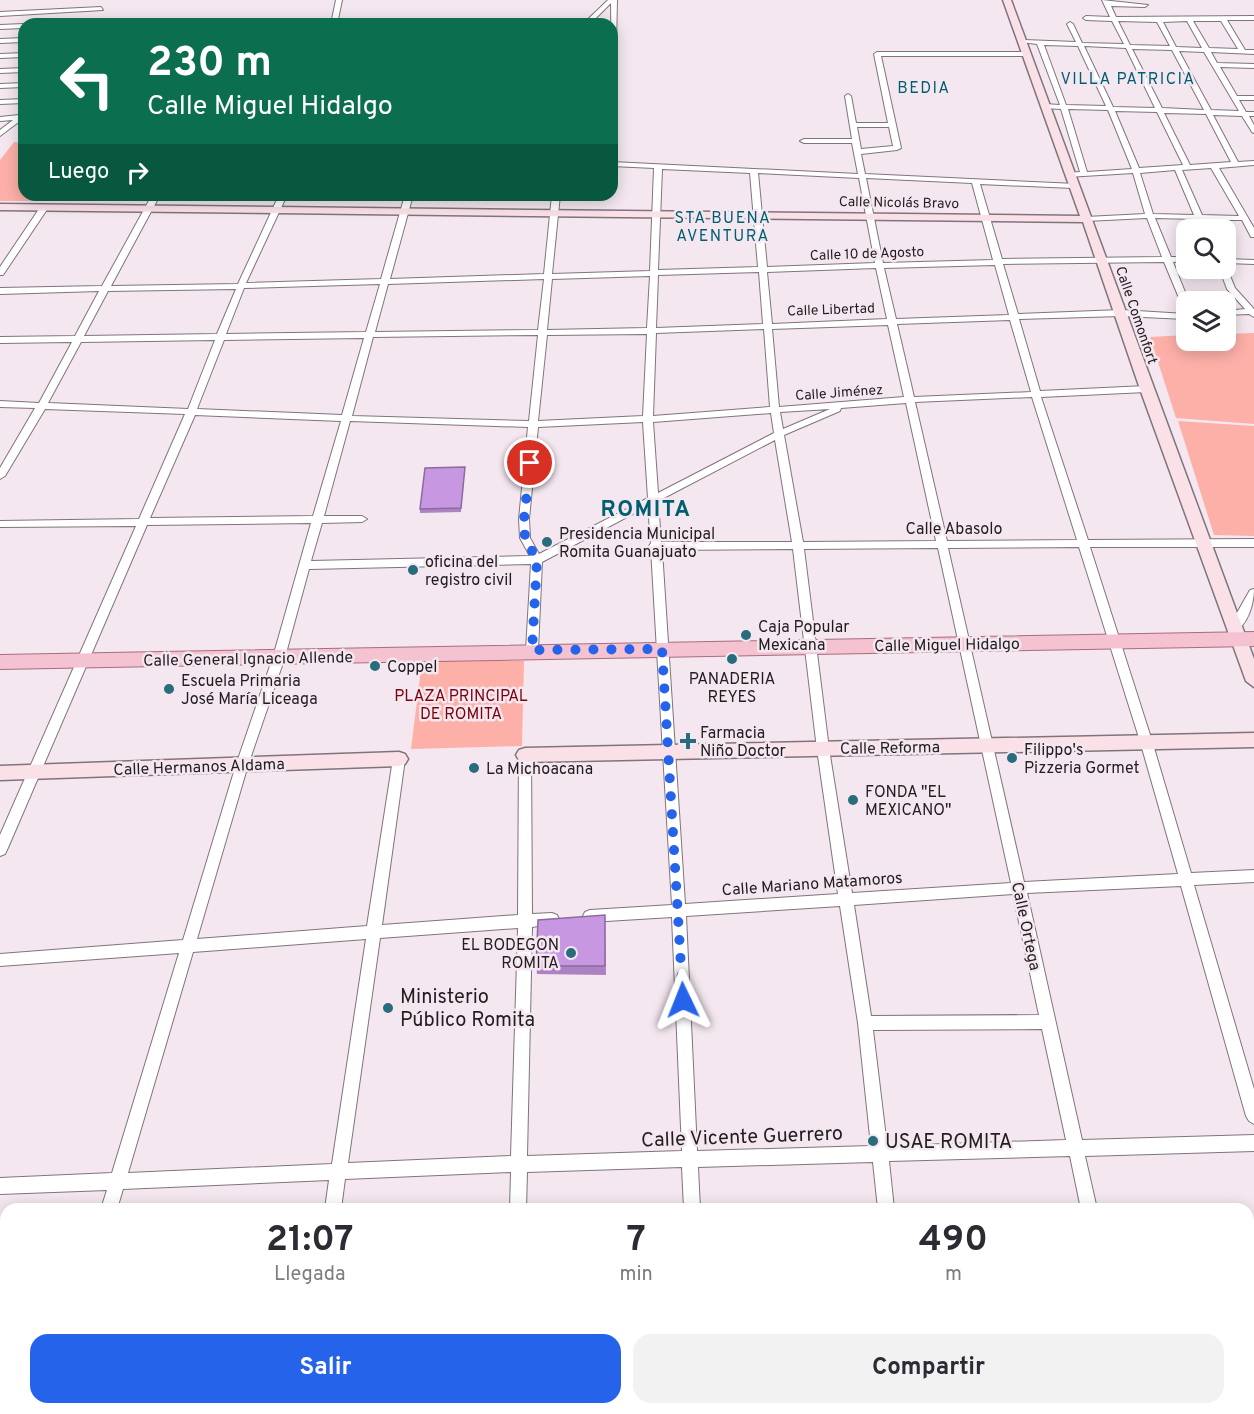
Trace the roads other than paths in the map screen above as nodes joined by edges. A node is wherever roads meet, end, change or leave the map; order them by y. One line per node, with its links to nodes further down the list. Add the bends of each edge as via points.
1 (104, 0): 7 (street)
2 (339, 0): 10 (street)
3 (613, 0): 11 (street); 12 (street)
4 (1007, 0): 27 (street, Calle Comonfort)
5 (1106, 2): 6 (street); 15 (street)
6 (1145, 5)
7 (100, 9): 8 (street); 9 (street)
8 (0, 14)
9 (96, 18)
10 (335, 18)
11 (593, 18)
12 (613, 18)
13 (1086, 18): 15 (street)
14 (1254, 18): 16 (street)
15 (1113, 19): 17 (street); 26 (street)
16 (1223, 19): 18 (street); 30 (street)
17 (1159, 20): 18 (street); 28 (street)
18 (1189, 20): 29 (street)
19 (1070, 24): 25 (street)
20 (18, 26): 21 (street)
21 (0, 27)
22 (18, 40): 23 (street)
23 (0, 41)
24 (1040, 43): 25 (street); 27 (street); 46 (street)
25 (1080, 44): 26 (street); 47 (street)
26 (1125, 46): 28 (street); 48 (street)
27 (1026, 48): 45 (street, Calle Comonfort); 57 (street, via 878,54)
28 (1173, 49): 29 (street); 49 (street)
29 (1205, 50): 30 (street); 34 (street)
30 (1243, 52): 31 (street)
31 (1254, 52)
32 (0, 56): 33 (street)
33 (18, 56)
34 (1214, 65): 35 (street); 41 (street)
35 (1254, 66)
36 (18, 70): 37 (street)
37 (0, 71)
38 (18, 85): 39 (street)
39 (0, 86)
40 (848, 96): 56 (street, Calle Ortega)
41 (1234, 98): 42 (street); 50 (street)
42 (1254, 98)
43 (18, 100): 44 (street)
44 (0, 102)
45 (1044, 106): 46 (street); 55 (street, Calle Comonfort)
46 (1064, 107): 47 (street); 58 (street)
47 (1111, 109): 48 (street); 72 (street)
48 (1158, 111): 49 (street); 71 (street)
49 (1209, 112): 50 (street); 67 (street)
50 (1243, 114): 51 (street); 59 (street)
51 (1254, 114)
52 (18, 117): 53 (street)
53 (0, 119)
54 (18, 119): 60 (street)
55 (1050, 123): 58 (street); 77 (street, Calle Comonfort)
56 (853, 125): 57 (street); 63 (street, Calle Ortega)
57 (893, 125): 64 (street, via 897,148)
58 (1071, 126): 74 (street)
59 (1254, 132)
60 (0, 135): 61 (street)
61 (10, 139)
62 (804, 141): 63 (street)
63 (855, 141): 64 (street, Calle Ortega)
64 (857, 152): 75 (street, Calle Ortega)
65 (1254, 163): 67 (street)
66 (618, 164): 69 (street)
67 (1236, 164): 68 (street)
68 (1214, 166): 71 (street); 94 (street)
69 (658, 167): 73 (street); 88 (street)
70 (1177, 167): 71 (street); 72 (street); 92 (street)
71 (1187, 167)
72 (1136, 170): 74 (street); 90 (street)
73 (754, 171): 75 (street); 89 (street)
74 (1084, 174): 77 (street)
75 (861, 176): 76 (street); 91 (street, Calle Ortega)
76 (975, 181): 77 (street); 93 (street)
77 (1072, 181): 95 (street, Calle Comonfort)
78 (153, 201): 84 (street)
79 (280, 201): 85 (street)
80 (407, 201): 86 (street)
81 (556, 201): 87 (street)
82 (0, 207): 83 (street, Calle Nicolás Bravo)
83 (44, 208): 84 (street, Calle Nicolás Bravo); 105 (street)
84 (148, 209): 85 (street, Calle Nicolás Bravo); 111 (street)
85 (277, 209): 86 (street, Calle Nicolás Bravo); 110 (street)
86 (404, 210): 87 (street, Calle Nicolás Bravo); 109 (street)
87 (555, 212): 88 (street, Calle Nicolás Bravo); 107 (street)
88 (655, 214): 89 (street, Calle Nicolás Bravo); 106 (street)
89 (759, 216): 91 (street, Calle Nicolás Bravo); 104 (street)
90 (1150, 216): 92 (street, Calle Nicolás Bravo); 95 (street, Calle Nicolás Bravo); 97 (street)
91 (869, 217): 93 (street, Calle Nicolás Bravo); 103 (street, Calle Ortega)
92 (1199, 217): 94 (street, Calle Nicolás Bravo)
93 (985, 218): 95 (street, Calle Nicolás Bravo); 101 (street)
94 (1243, 218): 96 (street)
95 (1086, 219): 98 (street, Calle Comonfort)
96 (1254, 235)
97 (1168, 258): 98 (street, Calle 10 de Agosto); 99 (street, Calle 10 de Agosto); 113 (street)
98 (1102, 259): 101 (street, Calle 10 de Agosto); 114 (street, Calle Comonfort)
99 (1176, 259)
100 (1236, 261): 102 (street)
101 (998, 262): 103 (street, Calle 10 de Agosto); 117 (street)
102 (1254, 262)
103 (879, 266): 104 (street, Calle 10 de Agosto); 119 (street, Calle Ortega)
104 (764, 270): 106 (street, Calle 10 de Agosto); 120 (street)
105 (0, 273)
106 (654, 273): 107 (street, Calle 10 de Agosto); 121 (street)
107 (549, 276): 109 (street, Calle 10 de Agosto); 122 (street)
108 (1227, 279): 116 (street)
109 (383, 281): 110 (street, Calle 10 de Agosto); 123 (street)
110 (241, 286): 111 (street, Calle 10 de Agosto); 125 (street)
111 (103, 289): 112 (street, Calle 10 de Agosto); 124 (street)
112 (0, 291)
113 (1181, 291)
114 (1121, 313): 117 (street, Calle Libertad); 118 (street, Calle Libertad); 127 (street, Calle Comonfort)
115 (1236, 313): 116 (street)
116 (1252, 313)
117 (1013, 315): 119 (street, Calle Libertad); 128 (street)
118 (1176, 316)
119 (891, 320): 120 (street, Calle Libertad); 129 (street, Calle Ortega)
120 (769, 326): 121 (street, Calle Libertad); 133 (street)
121 (651, 331): 122 (street, Calle Libertad); 136 (street)
122 (541, 333): 123 (street, Calle Libertad); 137 (street)
123 (368, 334): 125 (street, Calle Libertad); 135 (street)
124 (78, 338): 125 (street, Calle Libertad); 126 (street, Calle Libertad); 131 (street)
125 (221, 338): 134 (street)
126 (0, 340)
127 (1146, 389): 128 (street, Calle Jiménez); 147 (street, Calle Comonfort)
128 (1036, 394): 129 (street, Calle Jiménez); 146 (street)
129 (908, 400): 132 (street, Calle Jiménez); 145 (street, Calle Ortega)
130 (0, 404): 131 (street, Calle Jiménez)
131 (42, 405): 134 (street, Calle Jiménez); 139 (street)
132 (844, 406): 133 (street, Calle Jiménez); 138 (street)
133 (775, 410): 136 (street, Calle Jiménez); 138 (street)
134 (191, 412): 135 (street, Calle Jiménez); 143 (street)
135 (348, 418): 137 (street, Calle Jiménez); 142 (street)
136 (648, 419): 137 (street, Calle Jiménez); 140 (street)
137 (535, 425): 151 (street, via 524,519 525,538)
138 (780, 434): 140 (street); 149 (street)
139 (0, 476)
140 (651, 500): 150 (street); 151 (street)
141 (362, 519): 142 (street)
142 (318, 520): 143 (street); 152 (street)
143 (143, 521): 144 (street); 161 (street)
144 (0, 524)
145 (942, 543): 146 (street, Calle Abasolo); 149 (street, Calle Abasolo); 156 (street, Calle Ortega)
146 (1082, 543): 147 (street, Calle Abasolo); 155 (street)
147 (1204, 543): 148 (street, Calle Abasolo); 154 (street, Calle Comonfort)
148 (1254, 543)
149 (798, 544): 150 (street, Calle Abasolo); 157 (street)
150 (654, 546): 158 (street)
151 (537, 560): 152 (street); 159 (street)
152 (304, 565): 160 (street)
153 (1254, 593): 154 (street)
154 (1243, 635): 155 (main road, Calle Miguel Hidalgo); 163 (street, Calle Comonfort)
155 (1114, 641): 156 (main road, Calle Miguel Hidalgo); 165 (street)
156 (965, 643): 157 (main road, Calle Miguel Hidalgo); 166 (street, Calle Ortega)
157 (811, 647): 158 (main road, Calle Miguel Hidalgo); 167 (street)
158 (662, 649): 159 (main road, Calle Miguel Hidalgo); 168 (street)
159 (532, 650): 160 (main road, Calle General Ignacio Allende)
160 (279, 657): 161 (main road, Calle General Ignacio Allende); 171 (street)
161 (82, 661): 162 (main road, Calle General Ignacio Allende); 172 (street)
162 (0, 662)
163 (1254, 681)
164 (1254, 740): 165 (street, Calle Reforma)
165 (1146, 741): 166 (street, Calle Reforma); 176 (street)
166 (987, 745): 167 (street, Calle Reforma); 177 (street, Calle Ortega)
167 (823, 749): 168 (street, Calle Reforma); 178 (street)
168 (670, 751): 169 (street, Calle Reforma); 179 (street)
169 (525, 755): 180 (street)
170 (399, 759): 171 (street, Calle Hermanos Aldama); 181 (street)
171 (242, 765): 172 (street, Calle Hermanos Aldama); 182 (street)
172 (34, 772): 173 (street, Calle Hermanos Aldama); 174 (street)
173 (0, 773)
174 (0, 850)
175 (1254, 876): 176 (street, Calle Mariano Matamoros)
176 (1184, 879): 177 (street, Calle Mariano Matamoros); 186 (street)
177 (1019, 888): 178 (street, Calle Mariano Matamoros); 184 (street, Calle Ortega)
178 (846, 900): 179 (street, Calle Mariano Matamoros); 185 (street)
179 (679, 910): 180 (street, Calle Mariano Matamoros); 190 (street)
180 (525, 921): 181 (street, Calle Mariano Matamoros); 191 (street)
181 (372, 933): 182 (street, Calle Mariano Matamoros); 192 (street)
182 (187, 946): 183 (street, Calle Mariano Matamoros); 193 (street)
183 (0, 960)
184 (1049, 1022): 185 (street); 188 (street, Calle Ortega)
185 (865, 1023): 189 (street)
186 (1254, 1116)
187 (1254, 1143): 188 (street, Calle Vicente Guerrero)
188 (1076, 1149): 189 (street, Calle Vicente Guerrero); 200 (street, Calle Ortega)
189 (879, 1153): 190 (street, Calle Vicente Guerrero); 199 (street)
190 (689, 1160): 191 (street, Calle Vicente Guerrero); 198 (street)
191 (519, 1164): 192 (street, Calle Vicente Guerrero); 197 (street)
192 (339, 1173): 193 (street, Calle Vicente Guerrero); 196 (street)
193 (118, 1182): 194 (street, Calle Vicente Guerrero); 195 (street)
194 (0, 1186)
195 (111, 1203)
196 (334, 1203)
197 (518, 1203)
198 (692, 1203)
199 (885, 1203)
200 (1088, 1203)

